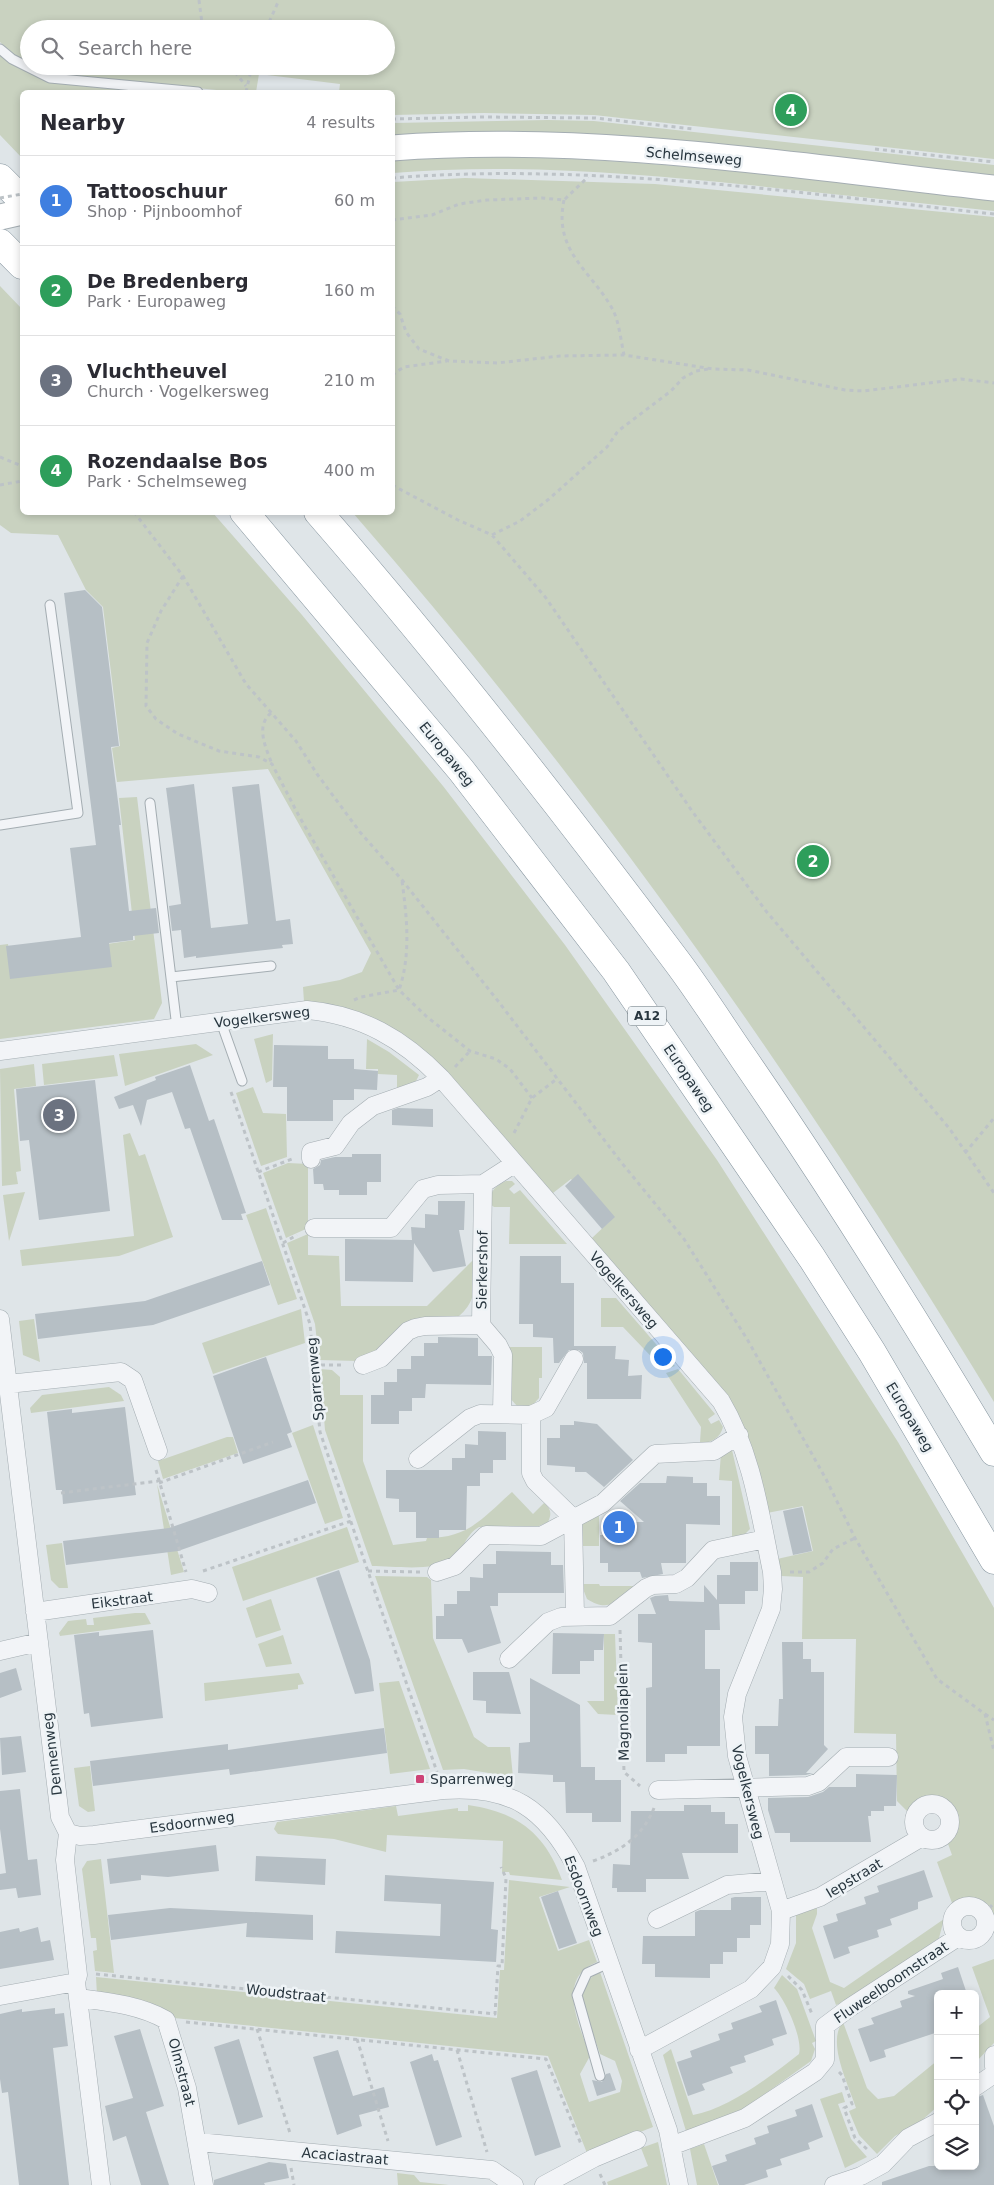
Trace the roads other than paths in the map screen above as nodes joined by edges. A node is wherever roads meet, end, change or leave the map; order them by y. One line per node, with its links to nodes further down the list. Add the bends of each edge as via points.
1 (0, 49): 2 (lane)
2 (20, 63)
3 (44, 75): 4 (lane)
4 (177, 90)
5 (395, 148): 7 (main road, Schelmseweg, via 535,144 602,147)
6 (0, 178): 8 (highway)
7 (994, 188)
8 (20, 198)
9 (20, 212): 10 (main road)
10 (0, 217)
11 (0, 243): 12 (highway)
12 (20, 263)
13 (247, 515): 42 (highway, Europaweg / A12, via 461,770 616,971 812,1258 872,1352)
14 (321, 515): 38 (highway, via 487,717 679,964 799,1138 903,1300)
15 (50, 605): 17 (lane, via 78,813)
16 (150, 803): 19 (lane)
17 (0, 825)
18 (271, 966): 19 (lane)
19 (171, 977): 21 (lane)
20 (221, 1022): 21 (street, Vogelkersweg); 23 (street, Vogelkersweg, via 307,1010 335,1012 401,1043); 24 (lane)
21 (177, 1028): 22 (street, Vogelkersweg)
22 (0, 1051)
23 (441, 1078): 25 (street, via 427,1087 373,1106 352,1123 335,1146 311,1152); 26 (street, Vogelkersweg)
24 (242, 1080)
25 (311, 1159)
26 (510, 1159): 27 (street); 36 (street, Vogelkersweg, via 721,1401)
27 (483, 1184): 28 (street, via 438,1185 423,1189 391,1228); 30 (street, Sierkershof)
28 (314, 1228)
29 (0, 1319): 33 (street, Dennenweg)
30 (481, 1325): 32 (street, Sierkershof, via 416,1328 408,1331 381,1358); 34 (street, via 502,1355)
31 (574, 1360): 35 (street, via 546,1408)
32 (363, 1365)
33 (5, 1376): 37 (street, via 120,1372 133,1380); 45 (street, Dennenweg)
34 (502, 1414): 35 (street); 39 (street, via 480,1414 470,1418)
35 (531, 1415): 40 (street, via 531,1473)
36 (739, 1434): 40 (street, via 714,1451 656,1454 603,1503); 41 (street, Vogelkersweg)
37 (158, 1451)
38 (994, 1452)
39 (418, 1459)
40 (573, 1518): 43 (street, via 541,1536 486,1535 455,1566); 46 (street)
41 (765, 1539): 46 (street, via 713,1550 687,1578 676,1584 646,1588 610,1616); 51 (street, Vogelkersweg, via 772,1572 771,1609 737,1694 734,1717 737,1756)
42 (994, 1560)
43 (437, 1572)
44 (196, 1586): 45 (street, Eikstraat)
45 (35, 1612): 47 (street, Dennenweg)
46 (575, 1616): 49 (street, via 548,1622)
47 (39, 1642): 48 (street); 53 (street, Dennenweg, via 60,1817)
48 (0, 1651)
49 (509, 1659)
50 (889, 1758): 51 (street, via 846,1757 819,1782 808,1786)
51 (746, 1788): 52 (street); 55 (street, Vogelkersweg)
52 (658, 1790)
53 (68, 1832): 60 (street, Esdoornweg, via 80,1836 94,1835 443,1790 490,1790 507,1795 535,1812 564,1844 576,1867); 61 (street, Dennenweg, via 64,1860)
54 (922, 1837): 57 (street, Iepstraat, via 820,1898)
55 (772, 1881): 57 (street, Vogelkersweg); 58 (street, via 727,1885)
56 (989, 1908): 59 (street, Fluweelboomstraat, via 983,1933 972,1940); 59 (street, Fluweelboomstraat, via 960,1908 952,1919)
57 (781, 1911): 63 (street, Vogelkersweg, via 780,1944 772,1967 761,1980 751,1989)
58 (657, 1919)
59 (958, 1937): 72 (street, Fluweelboomstraat, via 825,2026 826,2060 815,2072 745,2118)
60 (609, 1963): 63 (street, Esdoornweg); 67 (lane, via 587,1973 577,1995)
61 (78, 1985): 62 (street, Olmstraat); 71 (street, Olmstraat, via 166,2020 187,2088); 73 (street, Dennenweg)
62 (0, 1996)
63 (639, 2050): 72 (street, Esdoornweg)
64 (994, 2055): 65 (street)
65 (994, 2068)
66 (994, 2074): 68 (street)
67 (600, 2076)
68 (979, 2085)
69 (934, 2124): 78 (street, via 908,2138 883,2164)
70 (637, 2140): 76 (street)
71 (198, 2142): 74 (street, Olmstraat); 75 (street, Acaciastraat, via 492,2170)
72 (671, 2146): 77 (street, Esdoornweg)
73 (101, 2185)
74 (204, 2185)
75 (514, 2185)
76 (544, 2185)
77 (679, 2185)
78 (834, 2185)

